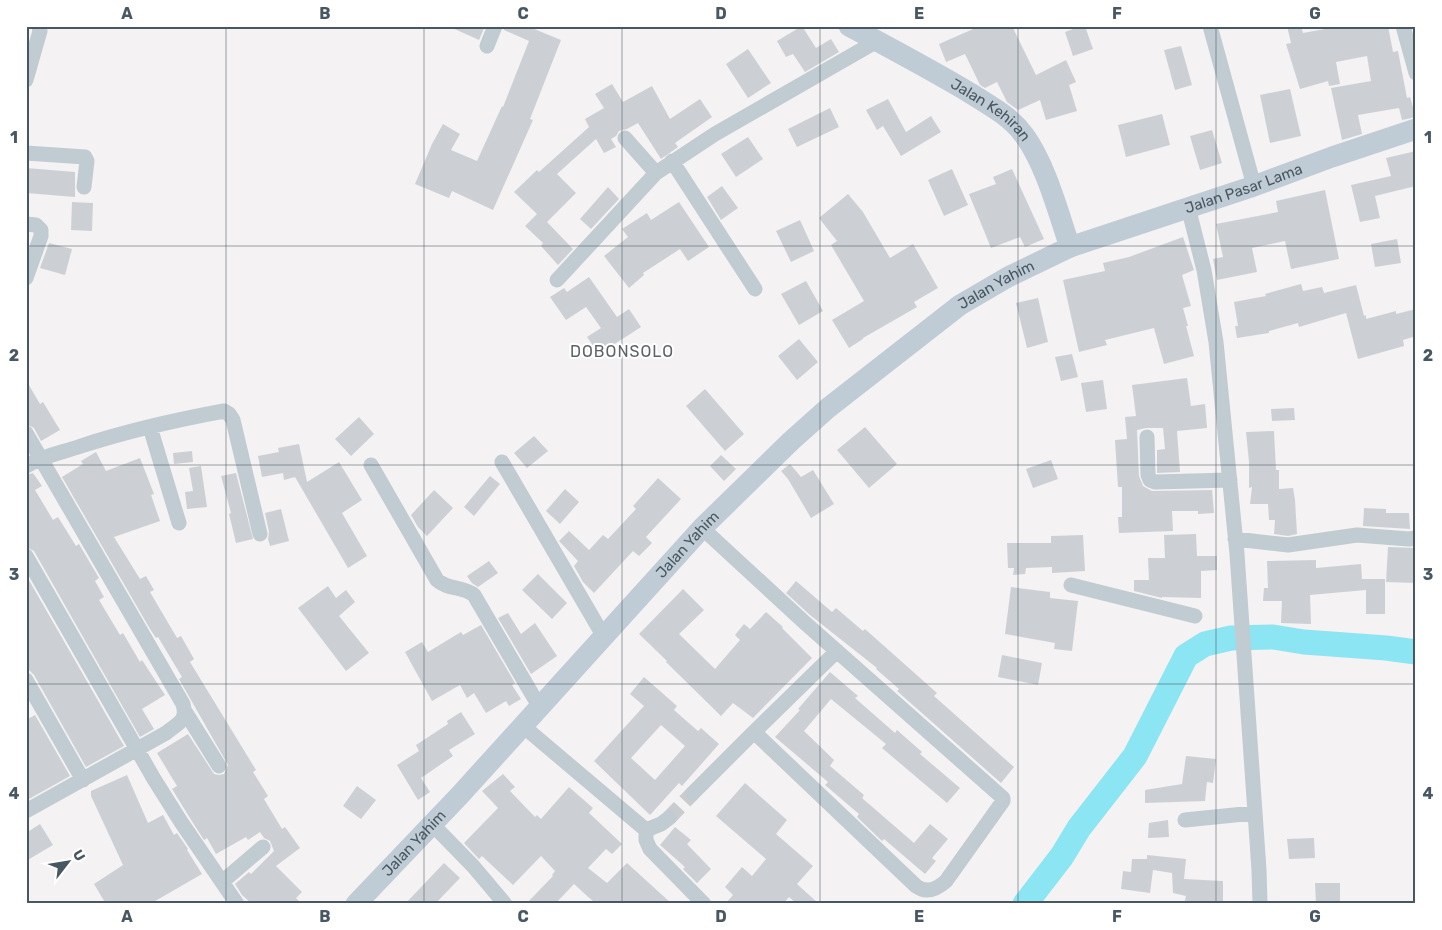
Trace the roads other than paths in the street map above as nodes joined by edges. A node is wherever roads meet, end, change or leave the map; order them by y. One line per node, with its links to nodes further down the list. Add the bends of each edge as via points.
1 (40, 26): 9 (street)
2 (494, 26): 7 (street)
3 (849, 26): 6 (street, Jalan Kehiran)
4 (1210, 26): 15 (street)
5 (1403, 26): 8 (street)
6 (877, 41): 13 (street); 19 (street, Jalan Kehiran, via 1013,122 1024,135 1046,179)
7 (487, 46)
8 (1416, 73)
9 (26, 80)
10 (1416, 129): 15 (street, Jalan Pasar Lama)
11 (625, 138): 14 (street)
12 (26, 153): 16 (street, via 85,157)
13 (672, 161): 14 (street); 22 (street)
14 (656, 173): 21 (street)
15 (1254, 186): 17 (street, Jalan Pasar Lama)
16 (84, 188)
17 (1188, 207): 19 (street, Jalan Pasar Lama); 30 (street, via 1204,270 1214,333)
18 (26, 224): 20 (street, via 36,224 41,236)
19 (1070, 247): 32 (street, Jalan Yahim, via 981,292 907,345 803,430)
20 (26, 278)
21 (557, 280)
22 (755, 290)
23 (150, 427): 26 (street); 31 (street); 33 (street, via 224,411 229,414)
24 (26, 433): 26 (street)
25 (1147, 437): 30 (street, via 1150,480)
26 (40, 458): 29 (street); 43 (street)
27 (502, 462): 39 (street)
28 (371, 465): 42 (street, via 437,580 443,586 462,589 474,596)
29 (26, 466)
30 (1230, 480): 35 (street)
31 (179, 523)
32 (702, 528): 39 (street, Jalan Yahim); 40 (street)
33 (260, 534)
34 (1416, 538): 35 (street, via 1357,535 1288,545)
35 (1235, 539): 51 (street)
36 (26, 556): 46 (street)
37 (1071, 585): 38 (street)
38 (1195, 616)
39 (604, 637): 42 (street, Jalan Yahim)
40 (837, 651): 45 (street); 45 (street, via 1004,798 946,881 929,891 921,890)
41 (26, 680): 48 (street)
42 (538, 706): 44 (street, Jalan Yahim)
43 (186, 713): 46 (street, via 166,733); 47 (street)
44 (523, 726): 54 (street, Jalan Yahim); 55 (street)
45 (754, 732): 49 (street)
46 (137, 750): 48 (street); 57 (street)
47 (219, 766)
48 (83, 780): 50 (street)
49 (693, 793)
50 (27, 808)
51 (1254, 813): 53 (street); 62 (street)
52 (669, 818): 55 (street)
53 (1185, 820)
54 (432, 824): 59 (street, Jalan Yahim); 60 (street)
55 (646, 830): 61 (street, via 650,849)
56 (264, 847): 57 (street)
57 (222, 882): 58 (street)
58 (237, 904)
59 (356, 904)
60 (505, 904)
61 (704, 904)
62 (1260, 904)

